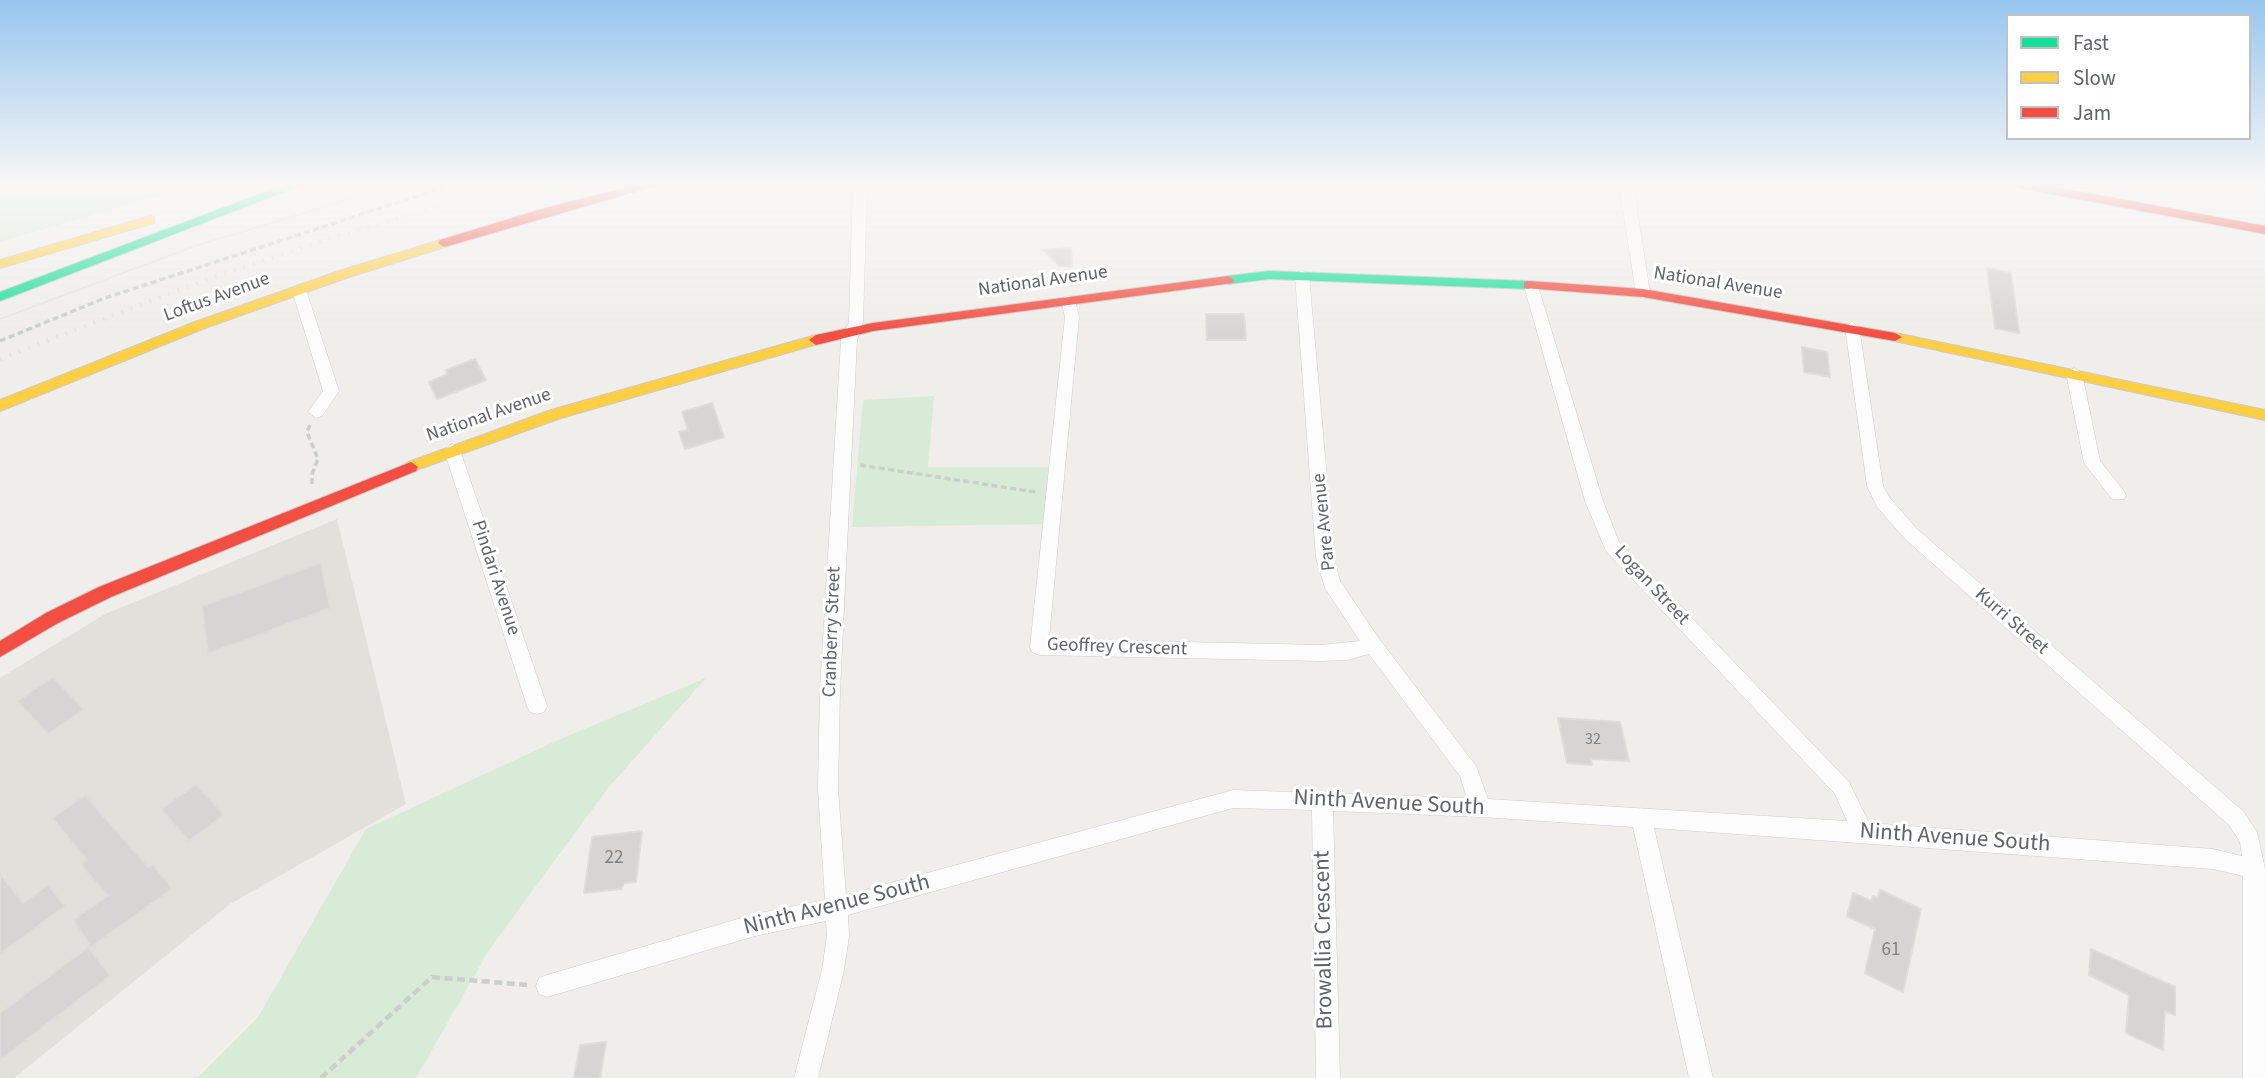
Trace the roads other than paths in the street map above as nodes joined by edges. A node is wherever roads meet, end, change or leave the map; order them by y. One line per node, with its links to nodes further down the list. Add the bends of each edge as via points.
1 (102, 234): 7 (main road)
2 (103, 234): 8 (main road)
3 (165, 234): 13 (main road)
4 (471, 234): 11 (main road, Loftus Avenue)
5 (858, 234): 16 (street, Cranberry Street)
6 (1634, 234): 12 (street)
7 (0, 264)
8 (0, 269)
9 (1302, 275): 10 (main road, National Avenue); 14 (main road, National Avenue, via 1269,275); 23 (street, Pare Avenue, via 1325,558 1331,583)
10 (1531, 286): 12 (main road, National Avenue); 29 (street, Logan Street, via 1594,500 1612,546 1842,788)
11 (299, 290): 18 (main road, Loftus Avenue); 19 (street, via 338,390)
12 (1643, 293): 15 (main road, National Avenue)
13 (0, 297)
14 (1068, 300): 16 (main road, National Avenue); 23 (street, Geoffrey Crescent, via 1072,317 1038,648 1321,653)
15 (1852, 327): 17 (main road, National Avenue); 30 (street, Kurri Street, via 1875,486 1883,502 1911,534 2236,818 2250,839)
16 (854, 330): 21 (main road, National Avenue, via 556,414); 31 (street, Cranberry Street, via 849,340 841,462 828,789)
17 (2074, 373): 20 (main road, National Avenue); 22 (street, via 2092,463)
18 (0, 406)
19 (316, 412)
20 (2265, 415)
21 (452, 450): 24 (main road, National Avenue, via 105,592); 25 (street, Pindari Avenue)
22 (2118, 495)
23 (1373, 645): 27 (street, Pare Avenue, via 1469,772)
24 (0, 650)
25 (537, 706)
26 (1322, 802): 27 (street, Ninth Avenue South); 31 (street, Ninth Avenue South, via 1257,798 1213,804); 34 (street, Browallia Crescent)
27 (1481, 808): 28 (street, Ninth Avenue South)
28 (1642, 820): 29 (street, Ninth Avenue South); 35 (street)
29 (1863, 832): 30 (street, Ninth Avenue South, via 2213,859)
30 (2254, 869): 36 (street, Kurri Street)
31 (836, 908): 32 (street, Ninth Avenue South, via 755,925); 33 (street, Cranberry Street, via 833,970)
32 (547, 986)
33 (806, 1078)
34 (1328, 1078)
35 (1700, 1078)
36 (2255, 1078)

